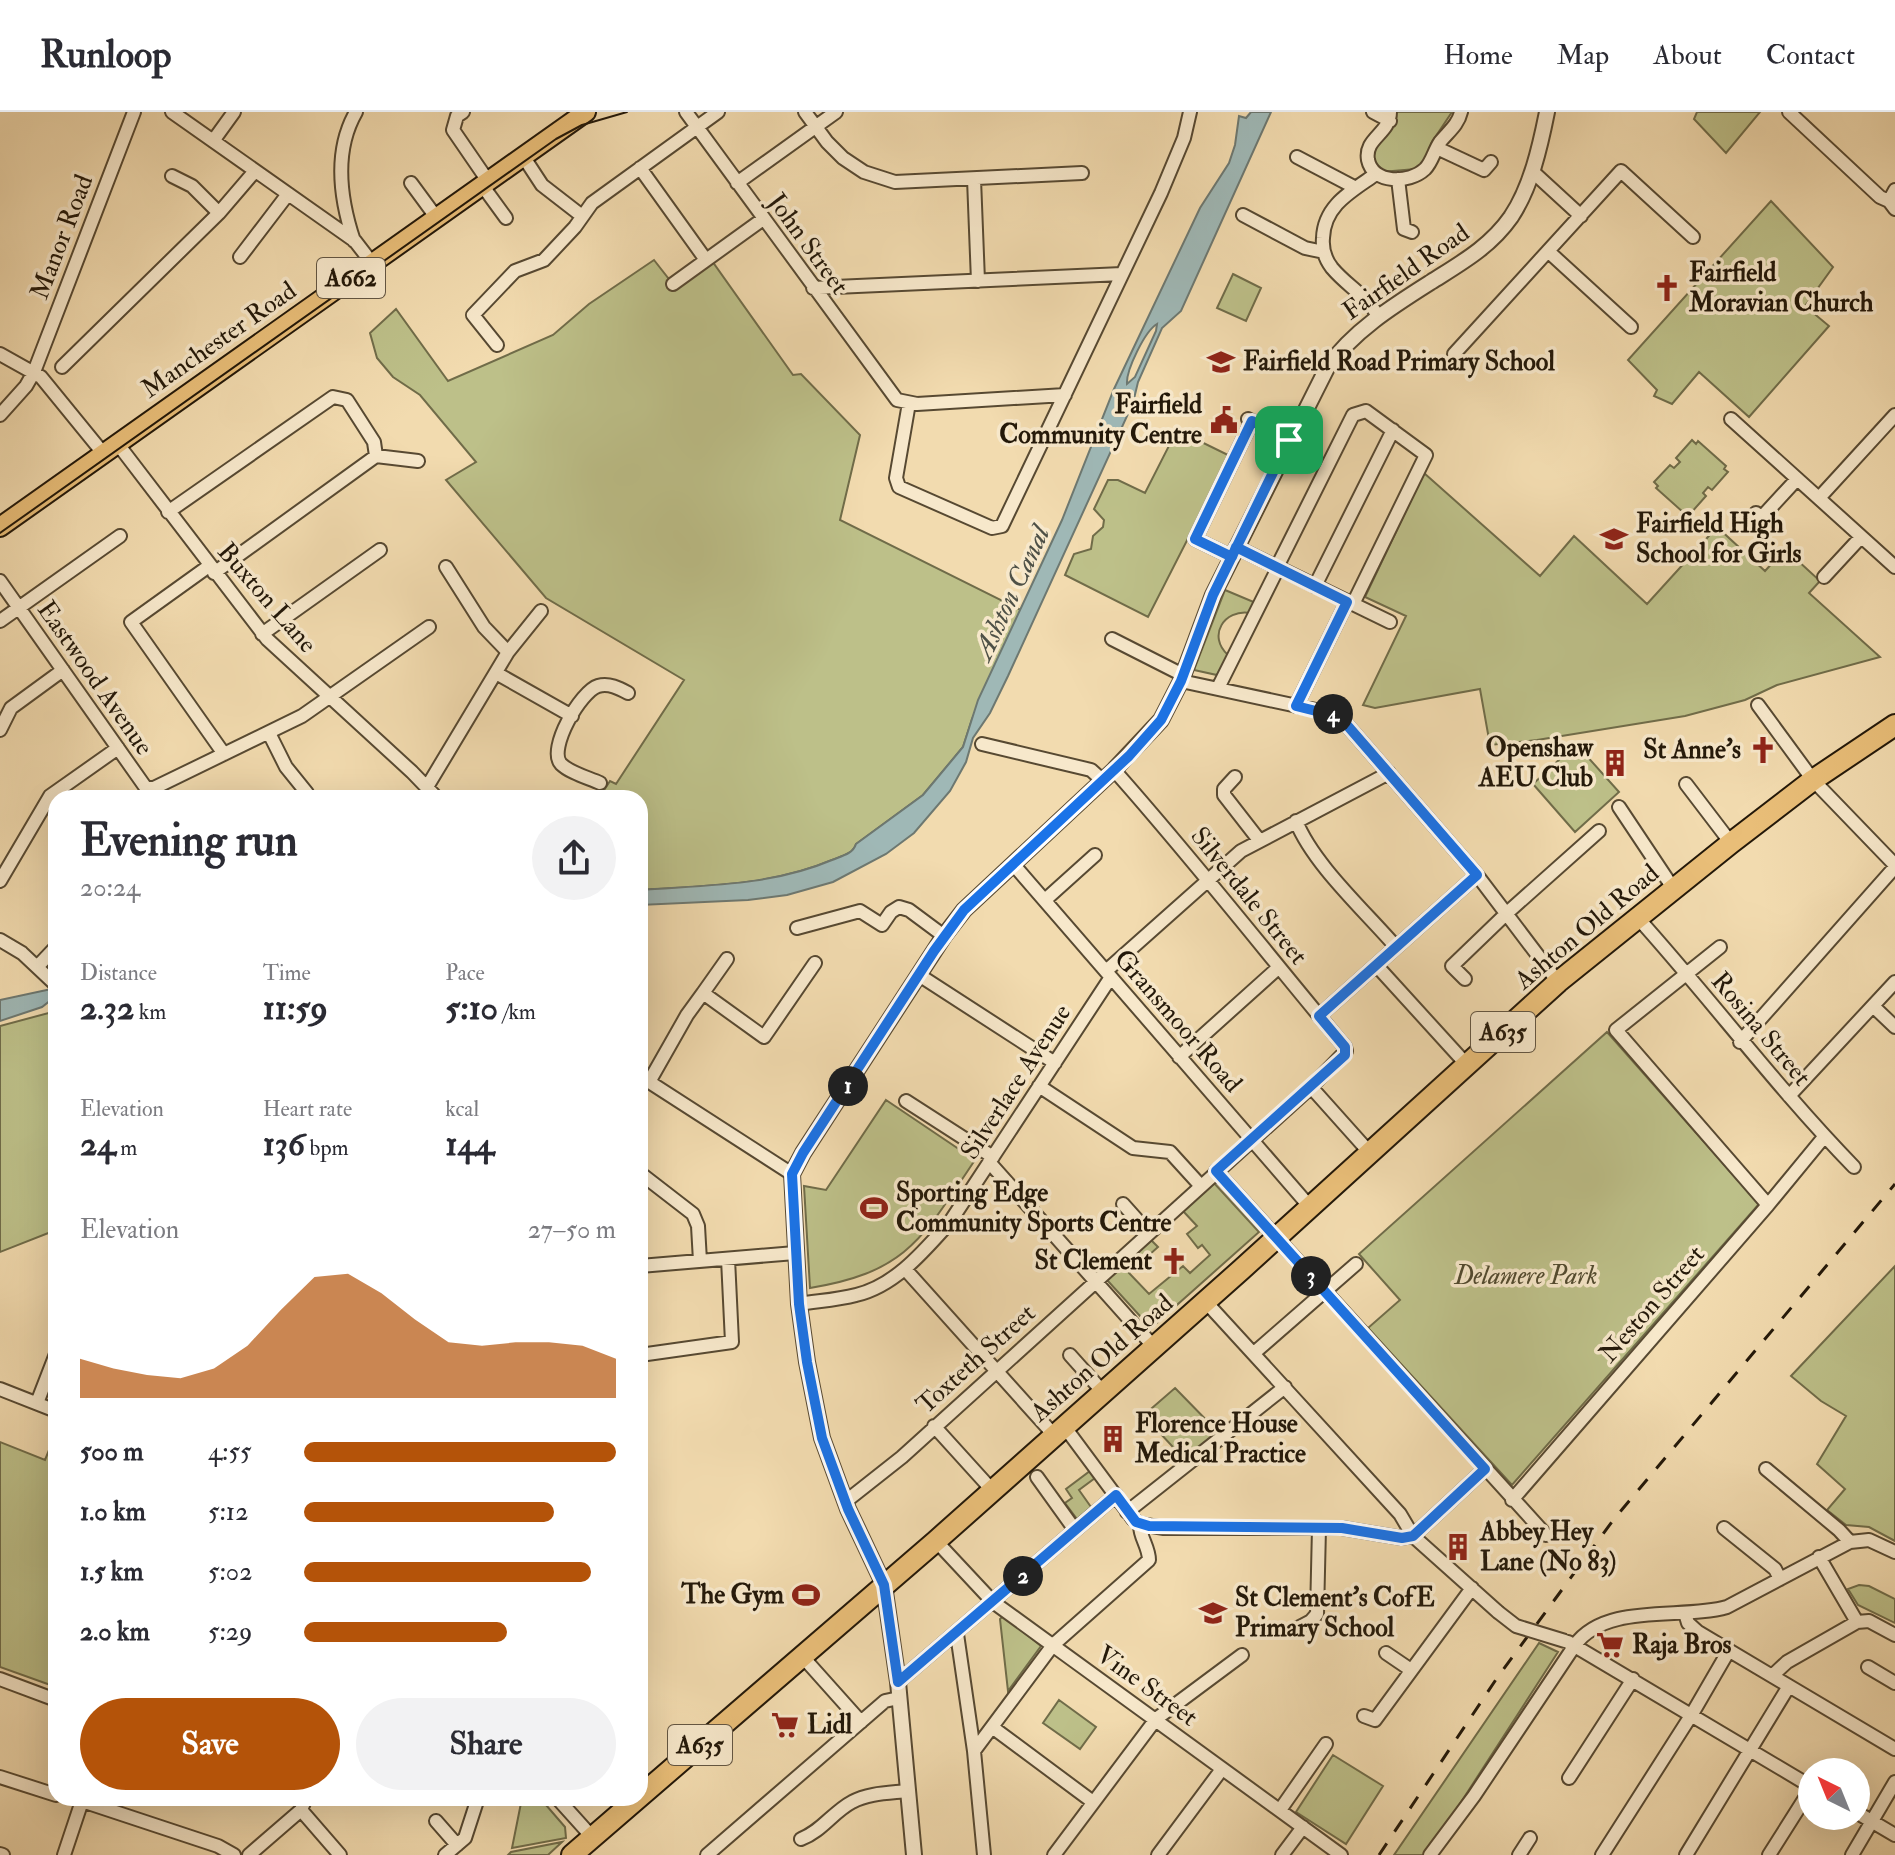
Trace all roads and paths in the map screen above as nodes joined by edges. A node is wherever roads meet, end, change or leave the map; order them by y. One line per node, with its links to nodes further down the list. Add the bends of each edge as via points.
1 (134, 112): 63 (street, Manor Road)
2 (172, 112): 19 (street)
3 (234, 112): 19 (street)
4 (356, 112): 47 (street, via 341,165)
5 (463, 112): 33 (street, via 453,130)
6 (586, 112): 21 (main road, Manchester Road / A662)
7 (686, 112): 17 (street, John Street)
8 (718, 112): 17 (street)
9 (805, 112): 18 (street)
10 (836, 112): 18 (street)
11 (1190, 112): 53 (street, via 1184,138)
12 (1373, 112): 16 (street)
13 (1461, 112): 20 (street)
14 (1547, 112): 26 (street, Fairfield Road)
15 (1789, 112): 37 (street, via 1880,197)
16 (1390, 116): 28 (street, via 1368,148)
17 (697, 127): 24 (street); 34 (street, John Street)
18 (815, 127): 30 (street, via 853,166 883,179); 34 (street)
19 (213, 141): 25 (street)
20 (1437, 148): 23 (street, via 1484,170); 31 (street, via 1426,168)
21 (523, 156): 33 (main road, Manchester Road / A662); 40 (street, via 542,185)
22 (1297, 157): 35 (street)
23 (1491, 162)
24 (640, 168): 40 (street); 51 (street)
25 (255, 171): 36 (street); 38 (street)
26 (1532, 171): 41 (street); 57 (street, Fairfield Road, via 1515,210 1483,248)
27 (1082, 173): 30 (street)
28 (1376, 174): 31 (street); 35 (street)
29 (172, 176): 38 (street, via 192,186)
30 (974, 179): 54 (street)
31 (1398, 179): 45 (street, via 1404,229)
32 (411, 183): 42 (street)
33 (485, 183): 42 (main road, Manchester Road / A662); 43 (street)
34 (737, 183): 44 (street, John Street)
35 (1356, 188): 48 (street, via 1336,204 1327,220)
36 (288, 194): 47 (street); 50 (street)
37 (1893, 200)
38 (219, 213): 62 (street)
39 (1243, 215): 48 (street, via 1305,248)
40 (582, 216): 59 (street, via 544,260 515,271 473,315)
41 (1581, 216): 46 (street, via 1621,171); 49 (street)
42 (436, 217): 52 (main road, Manchester Road / A662)
43 (506, 218)
44 (763, 219): 51 (street); 56 (street, John Street)
45 (1412, 232)
46 (1693, 237)
47 (355, 241): 52 (street)
48 (1324, 252): 57 (street)
49 (1549, 252): 58 (street); 61 (street)
50 (240, 257)
51 (706, 260): 55 (street)
52 (372, 263): 71 (main road, Manchester Road / A662)
53 (1122, 274): 54 (street); 64 (street)
54 (978, 281): 56 (street)
55 (673, 284)
56 (813, 288): 65 (street, John Street)
57 (1379, 317): 70 (street, Fairfield Road, via 1334,358)
58 (1631, 327)
59 (497, 345)
60 (0, 354): 63 (street)
61 (1454, 354)
62 (62, 367)
63 (34, 372): 66 (street, Manor Road); 71 (street, Buxton Lane)
64 (1065, 395): 65 (street); 65 (street, via 1006,521 996,529 899,487)
65 (903, 402)
66 (0, 415)
67 (1731, 419): 74 (street)
68 (1893, 421): 75 (street)
69 (1393, 430): 84 (street, via 1366,411 1353,415); 89 (street); 90 (street, via 1426,455)
70 (1289, 440): 82 (street, Fairfield Road); 82 (street, via 1250,420 1195,539)
71 (110, 448): 76 (street, Buxton Lane); 78 (main road, Manchester Road / A662)
72 (376, 456): 73 (street); 76 (street, via 374,442 339,396 323,401); 86 (street)
73 (418, 461)
74 (1797, 479): 75 (street); 77 (street, via 1761,518)
75 (1819, 498): 80 (street)
76 (168, 512): 86 (street, Buxton Lane)
77 (1756, 513)
78 (0, 527)
79 (120, 536): 91 (street)
80 (1861, 537): 85 (street); 87 (street)
81 (380, 550): 96 (street)
82 (1234, 552): 84 (street); 101 (street, Fairfield Road)
83 (446, 567): 98 (street, via 484,627)
84 (1278, 567): 89 (street); 102 (street)
85 (1895, 567)
86 (212, 570): 96 (street, Buxton Lane); 113 (street, via 131,622)
87 (1824, 577)
88 (0, 581): 91 (street, Eastwood Avenue)
89 (1315, 586): 90 (street)
90 (1350, 603): 94 (street); 106 (street)
91 (19, 608): 93 (street); 99 (street, Eastwood Avenue)
92 (541, 611): 98 (street)
93 (0, 621)
94 (1390, 622)
95 (429, 627): 104 (street, Eastwood Avenue)
96 (262, 634): 104 (street, Buxton Lane)
97 (1112, 639): 101 (street)
98 (508, 652): 100 (street)
99 (63, 670): 109 (street, via 11,708); 112 (street, Eastwood Avenue)
100 (496, 673): 107 (street); 121 (street)
101 (1182, 678): 102 (street); 114 (street, Fairfield Road, via 1161,720)
102 (1218, 688): 106 (street)
103 (628, 693): 107 (street, via 599,685)
104 (330, 698): 110 (street, Eastwood Avenue); 121 (street, Buxton Lane)
105 (1758, 705): 118 (street)
106 (1296, 706): 115 (street, via 1340,717)
107 (572, 716): 119 (street, via 556,748 559,762)
108 (1895, 725): 118 (highway, Ashton Old Road / A635)
109 (0, 730)
110 (269, 733): 113 (street, Eastwood Avenue); 123 (street)
111 (982, 744): 117 (street, via 1091,770)
112 (118, 748): 113 (street, Eastwood Avenue, via 146,788); 122 (street)
113 (224, 754)
114 (1114, 770): 117 (street, Fairfield Road); 135 (street, Silverdale Street)
115 (1389, 773): 127 (street, Silverlace Avenue); 134 (street)
116 (1235, 777): 129 (street, via 1224,795)
117 (1102, 780): 132 (street, Fairfield Road)
118 (1813, 780): 130 (highway, Ashton Old Road / A635); 133 (street)
119 (600, 783)
120 (1686, 784): 130 (street)
121 (427, 787): 124 (street, Buxton Lane)
122 (58, 790)
123 (305, 790)
124 (430, 790)
125 (48, 799): 136 (street)
126 (1619, 807): 137 (street)
127 (1296, 821): 129 (street, Silverlace Avenue); 144 (street, via 1319,859)
128 (1599, 831): 139 (street)
129 (1259, 840): 135 (street, Silverlace Avenue)
130 (1731, 843): 137 (highway, Ashton Old Road / A635)
131 (1095, 855): 138 (street)
132 (1013, 864): 138 (street, Gransmoor Road); 142 (street, Fairfield Road, via 973,899)
133 (1895, 866): 163 (street)
134 (1477, 875): 139 (street); 144 (street)
135 (1207, 880): 151 (street, Silverdale Street); 153 (street, Silverlace Avenue)
136 (0, 881)
137 (1673, 888): 140 (highway, Ashton Old Road / A635)
138 (1045, 900): 153 (street, Gransmoor Road)
139 (1507, 913): 156 (street, via 1452,966); 157 (street)
140 (1637, 917): 152 (street, Rosina Street); 157 (highway, Ashton Old Road / A635)
141 (797, 928): 142 (street, via 860,911 882,925 899,907)
142 (944, 936): 154 (street, Fairfield Road)
143 (0, 940): 150 (street)
144 (1396, 947): 149 (street)
145 (1720, 947): 152 (street)
146 (48, 955): 150 (street)
147 (727, 959): 159 (street)
148 (815, 963): 159 (street, via 764,1037)
149 (1376, 965): 161 (street); 167 (street)
150 (38, 966): 155 (street)
151 (1278, 968): 161 (street, Silverdale Street); 165 (street)
152 (1685, 972): 163 (street, Rosina Street); 184 (street, via 1616,1030)
153 (1108, 974): 165 (street, Gransmoor Road); 166 (street, Silverlace Avenue)
154 (919, 975): 166 (street); 180 (street, Fairfield Road)
155 (48, 977)
156 (1465, 979)
157 (1558, 982): 167 (highway, Ashton Old Road / A635)
158 (1895, 982): 160 (street)
159 (703, 993): 168 (street, via 666,1056)
160 (1873, 1006): 162 (street); 172 (street)
161 (1319, 1016): 164 (street, Silverdale Street)
162 (1895, 1027)
163 (1740, 1042): 172 (street, Rosina Street)
164 (1346, 1051): 171 (street, Toxteth Street)
165 (1179, 1057): 175 (street, Gransmoor Road)
166 (1055, 1063): 170 (street, Silverlace Avenue)
167 (1467, 1065): 176 (highway, Ashton Old Road / A635)
168 (648, 1076)
169 (648, 1081): 180 (street)
170 (1039, 1086): 177 (street, Silverlace Avenue); 182 (street, via 1133,1148 1170,1152)
171 (1311, 1087): 175 (street, Toxteth Street); 176 (street)
172 (1789, 1096): 174 (street, Rosina Street)
173 (906, 1101): 177 (street)
174 (1824, 1137): 178 (street, Rosina Street); 184 (street, Neston Street)
175 (1250, 1140): 179 (street, Toxteth Street); 185 (street, Gransmoor Road)
176 (1370, 1153): 185 (highway, Ashton Old Road / A635)
177 (991, 1160): 193 (street, Silverlace Avenue, via 950,1222); 194 (street)
178 (1854, 1167)
179 (1216, 1171): 182 (street, Toxteth Street); 187 (street)
180 (792, 1174): 188 (street)
181 (648, 1179): 190 (street, via 693,1214)
182 (1200, 1185): 186 (street, Toxteth Street)
183 (1123, 1204): 186 (street)
184 (1768, 1205): 216 (street, Neston Street)
185 (1310, 1207): 187 (highway, Ashton Old Road / A635)
186 (1148, 1232): 194 (street, Toxteth Street)
187 (1276, 1238): 195 (street); 196 (highway, Ashton Old Road / A635)
188 (795, 1253): 189 (street); 197 (street)
189 (728, 1259): 190 (street); 200 (street, via 732,1342)
190 (700, 1261): 192 (street)
191 (1356, 1264): 195 (street)
192 (648, 1265)
193 (905, 1269): 197 (street, Silverlace Avenue, via 858,1295); 202 (street)
194 (1095, 1280): 198 (street); 202 (street, Toxteth Street)
195 (1324, 1291): 199 (street); 211 (street)
196 (1205, 1301): 198 (highway, Ashton Old Road / A635); 199 (street)
197 (799, 1304): 217 (street, via 822,1438)
198 (1154, 1347): 206 (highway, Ashton Old Road / A635)
199 (1254, 1353): 204 (street)
200 (648, 1354)
201 (1070, 1355): 206 (street)
202 (995, 1370): 209 (street, Toxteth Street); 210 (street)
203 (48, 1375): 207 (street)
204 (1285, 1387): 218 (street); 224 (street, via 1400,1514)
205 (0, 1389): 207 (street)
206 (1103, 1392): 210 (highway, Ashton Old Road / A635)
207 (37, 1403): 208 (street)
208 (48, 1408)
209 (934, 1426): 214 (street); 217 (street, Toxteth Street)
210 (1059, 1431): 214 (highway, Ashton Old Road / A635); 215 (street)
211 (1485, 1469): 216 (street); 224 (street)
212 (1766, 1469): 226 (street)
213 (1037, 1477): 222 (street)
214 (992, 1490): 225 (highway, Ashton Old Road / A635)
215 (1116, 1495): 218 (street); 222 (street)
216 (1512, 1500): 223 (street)
217 (845, 1502): 230 (street)
218 (1127, 1512): 219 (street)
219 (1140, 1524): 220 (street); 239 (street, via 1149,1560)
220 (1319, 1528): 224 (street); 235 (street, via 1317,1614)
221 (1724, 1528): 229 (street, via 1775,1569)
222 (1075, 1530): 232 (street)
223 (1546, 1535)
224 (1413, 1536): 231 (street)
225 (936, 1541): 230 (highway, Ashton Old Road / A635); 232 (street, Vine Street)
226 (1850, 1542): 227 (street, via 1869,1540); 228 (street)
227 (1895, 1552)
228 (1819, 1557): 229 (street); 234 (street)
229 (1780, 1579): 233 (street, via 1727,1607)
230 (884, 1585): 243 (highway, Ashton Old Road / A635); 251 (street)
231 (1472, 1588): 238 (street, bridge, via 1516,1626); 245 (street)
232 (993, 1602): 236 (street); 239 (street, Vine Street)
233 (1685, 1613): 238 (street, via 1657,1612 1612,1622); 240 (street, via 1692,1628)
234 (1857, 1622): 237 (street, via 1869,1621); 246 (street)
235 (1292, 1631)
236 (957, 1634): 251 (street); 260 (street)
237 (1895, 1635)
238 (1570, 1643): 248 (street); 302 (street, via 1474,1796)
239 (1053, 1645): 255 (street, Vine Street); 257 (street)
240 (1728, 1652): 246 (street); 253 (street)
241 (1386, 1653): 245 (street)
242 (1242, 1655): 255 (street)
243 (802, 1656): 256 (street); 267 (highway, Ashton Old Road / A635)
244 (1868, 1667): 249 (street)
245 (1411, 1670): 254 (street, via 1375,1720)
246 (1772, 1676): 250 (street)
247 (0, 1679): 252 (street)
248 (1633, 1679): 253 (street); 264 (street)
249 (1895, 1683)
250 (1789, 1686): 259 (street); 261 (street)
251 (899, 1690): 256 (street); 268 (street)
252 (48, 1697)
253 (1692, 1714): 261 (street); 304 (street)
254 (1364, 1716)
255 (1156, 1719): 262 (street, Vine Street); 270 (street)
256 (861, 1722): 296 (street)
257 (992, 1727): 260 (street); 270 (street)
258 (1326, 1744): 279 (street)
259 (1895, 1749)
260 (974, 1751): 298 (street)
261 (1752, 1751): 265 (street); 305 (street)
262 (1222, 1769): 279 (street, Vine Street); 300 (street)
263 (0, 1777): 269 (street)
264 (1569, 1778)
265 (1798, 1779)
266 (1895, 1782): 282 (street)
267 (648, 1790)
268 (907, 1791): 287 (street, via 849,1803); 297 (street)
269 (48, 1792)
270 (1093, 1802): 299 (street)
271 (80, 1806): 290 (street)
272 (97, 1806): 291 (street)
273 (302, 1806): 292 (street)
274 (305, 1806): 293 (street)
275 (476, 1806): 288 (street, via 470,1828)
276 (564, 1806): 285 (street)
277 (630, 1806): 285 (highway, Ashton Old Road / A635)
278 (1798, 1809): 306 (street)
279 (1280, 1810): 283 (street, Vine Street)
280 (1870, 1820): 282 (street)
281 (436, 1821): 288 (street)
282 (1873, 1822): 284 (street); 307 (street)
283 (1303, 1827): 289 (street, Vine Street); 301 (street)
284 (1895, 1835)
285 (593, 1838): 295 (highway, Ashton Old Road / A635)
286 (1530, 1838): 303 (street)
287 (801, 1839)
288 (457, 1845): 294 (street)
289 (1340, 1854)
290 (64, 1855)
291 (234, 1855)
292 (249, 1855)
293 (340, 1855)
294 (445, 1855)
295 (572, 1855)
296 (707, 1855)
297 (914, 1855)
298 (984, 1855)
299 (1054, 1855)
300 (1158, 1855)
301 (1282, 1855)
302 (1430, 1855)
303 (1519, 1855)
304 (1602, 1855)
305 (1686, 1855)
306 (1769, 1855)
307 (1852, 1855)

